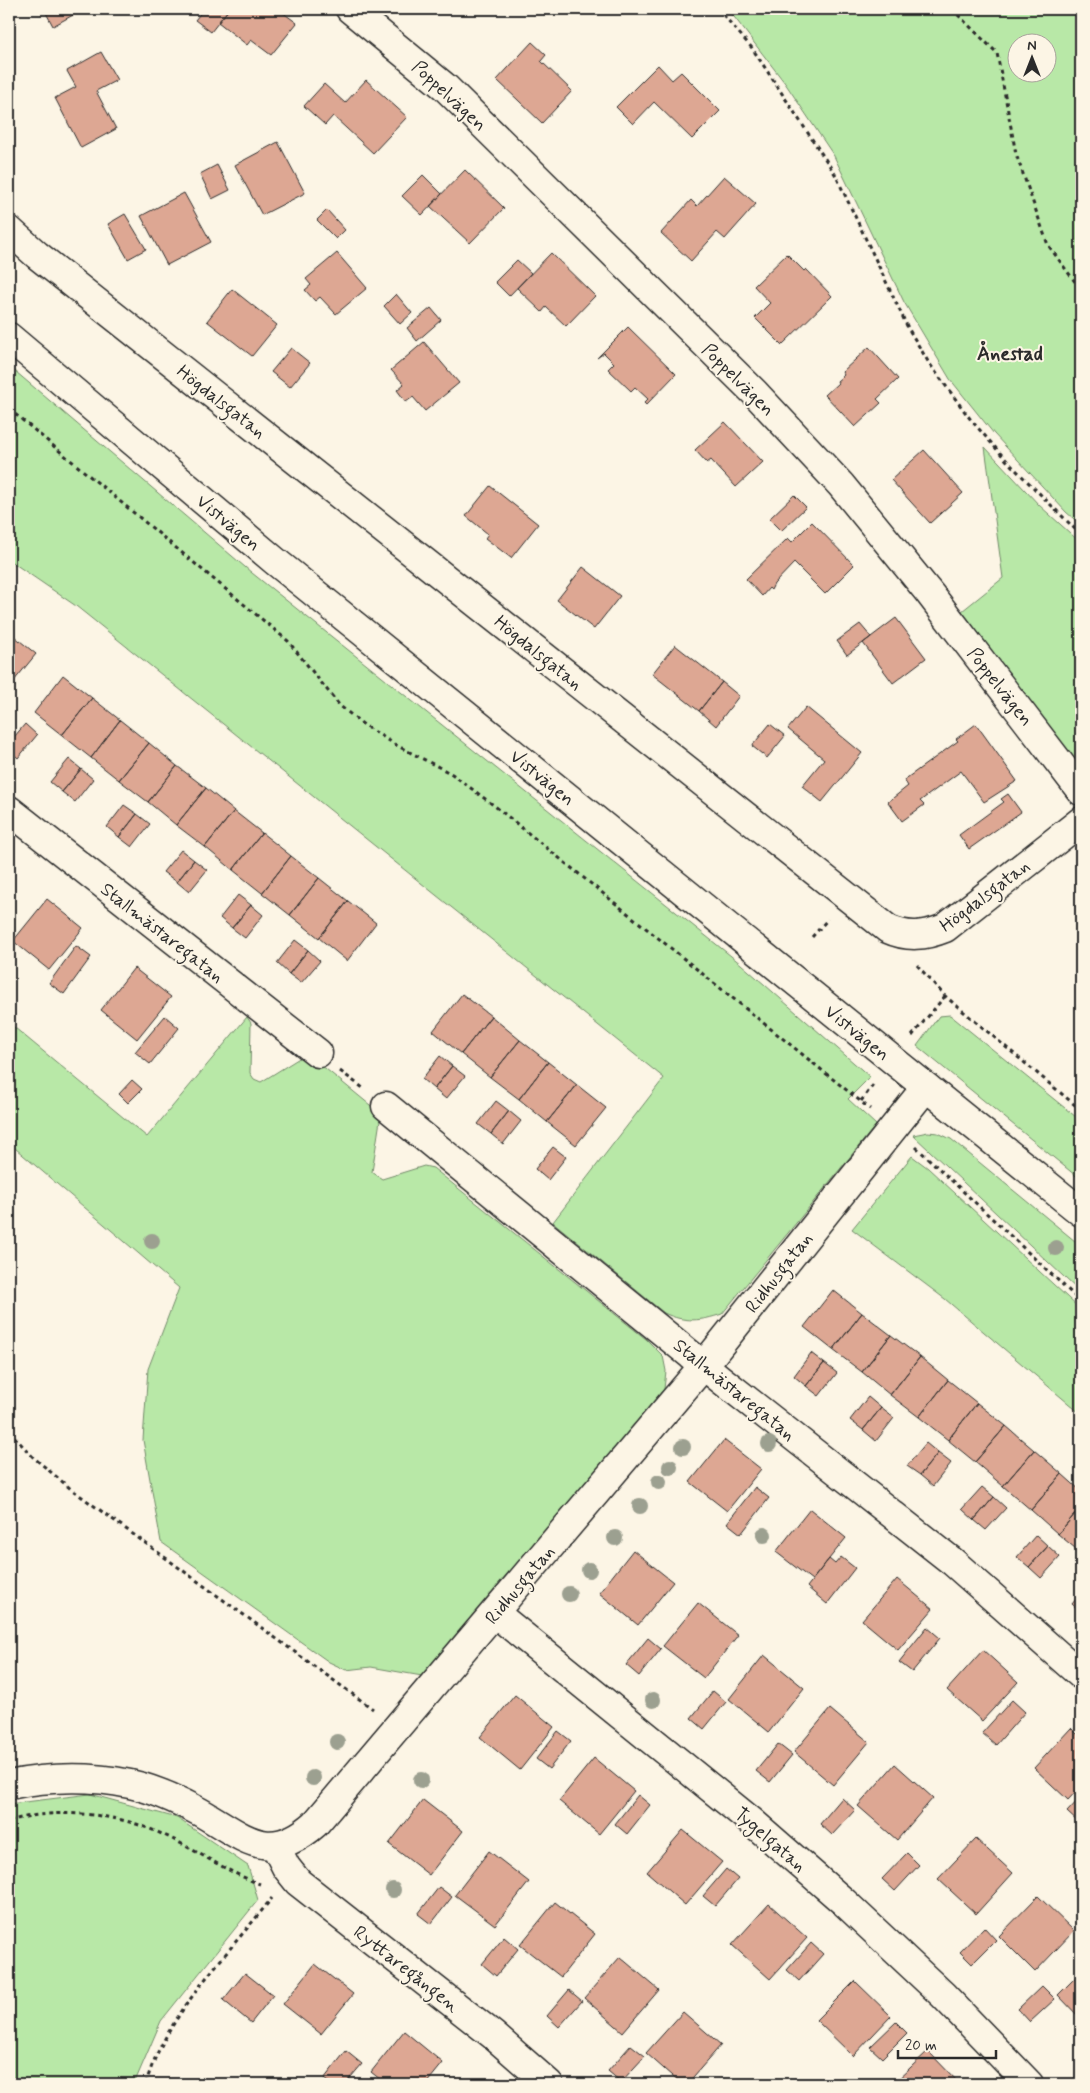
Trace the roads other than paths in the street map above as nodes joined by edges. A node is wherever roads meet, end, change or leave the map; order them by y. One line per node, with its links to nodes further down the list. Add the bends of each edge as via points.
1 (350, 9): 4 (street, Poppelvägen, via 444,87 755,394 841,485 930,594)
2 (9, 230): 6 (street, Högdalsgatan, via 877,922 900,935 922,935 945,928)
3 (9, 337): 8 (street, Vistvägen, via 275,561)
4 (1081, 791)
5 (9, 810): 7 (street, Stallmästaregatan)
6 (1081, 821)
7 (318, 1053)
8 (926, 1087): 10 (street, Vistvägen); 11 (street, Ridhusgatan)
9 (386, 1106): 11 (street, Stallmästaregatan)
10 (1081, 1212)
11 (704, 1365): 12 (street, Ridhusgatan); 13 (street, Stallmästaregatan, via 953,1562)
12 (495, 1613): 15 (street, Ridhusgatan, via 314,1824 293,1840); 17 (street, Tygelgatan, via 750,1820 844,1902 943,1995)
13 (1081, 1675)
14 (9, 1785): 15 (street, via 53,1779 130,1784 167,1796 246,1840)
15 (275, 1845): 16 (street, Ryttaregången, via 286,1868 288,1886 493,2035)
16 (549, 2084)
17 (1029, 2084)

